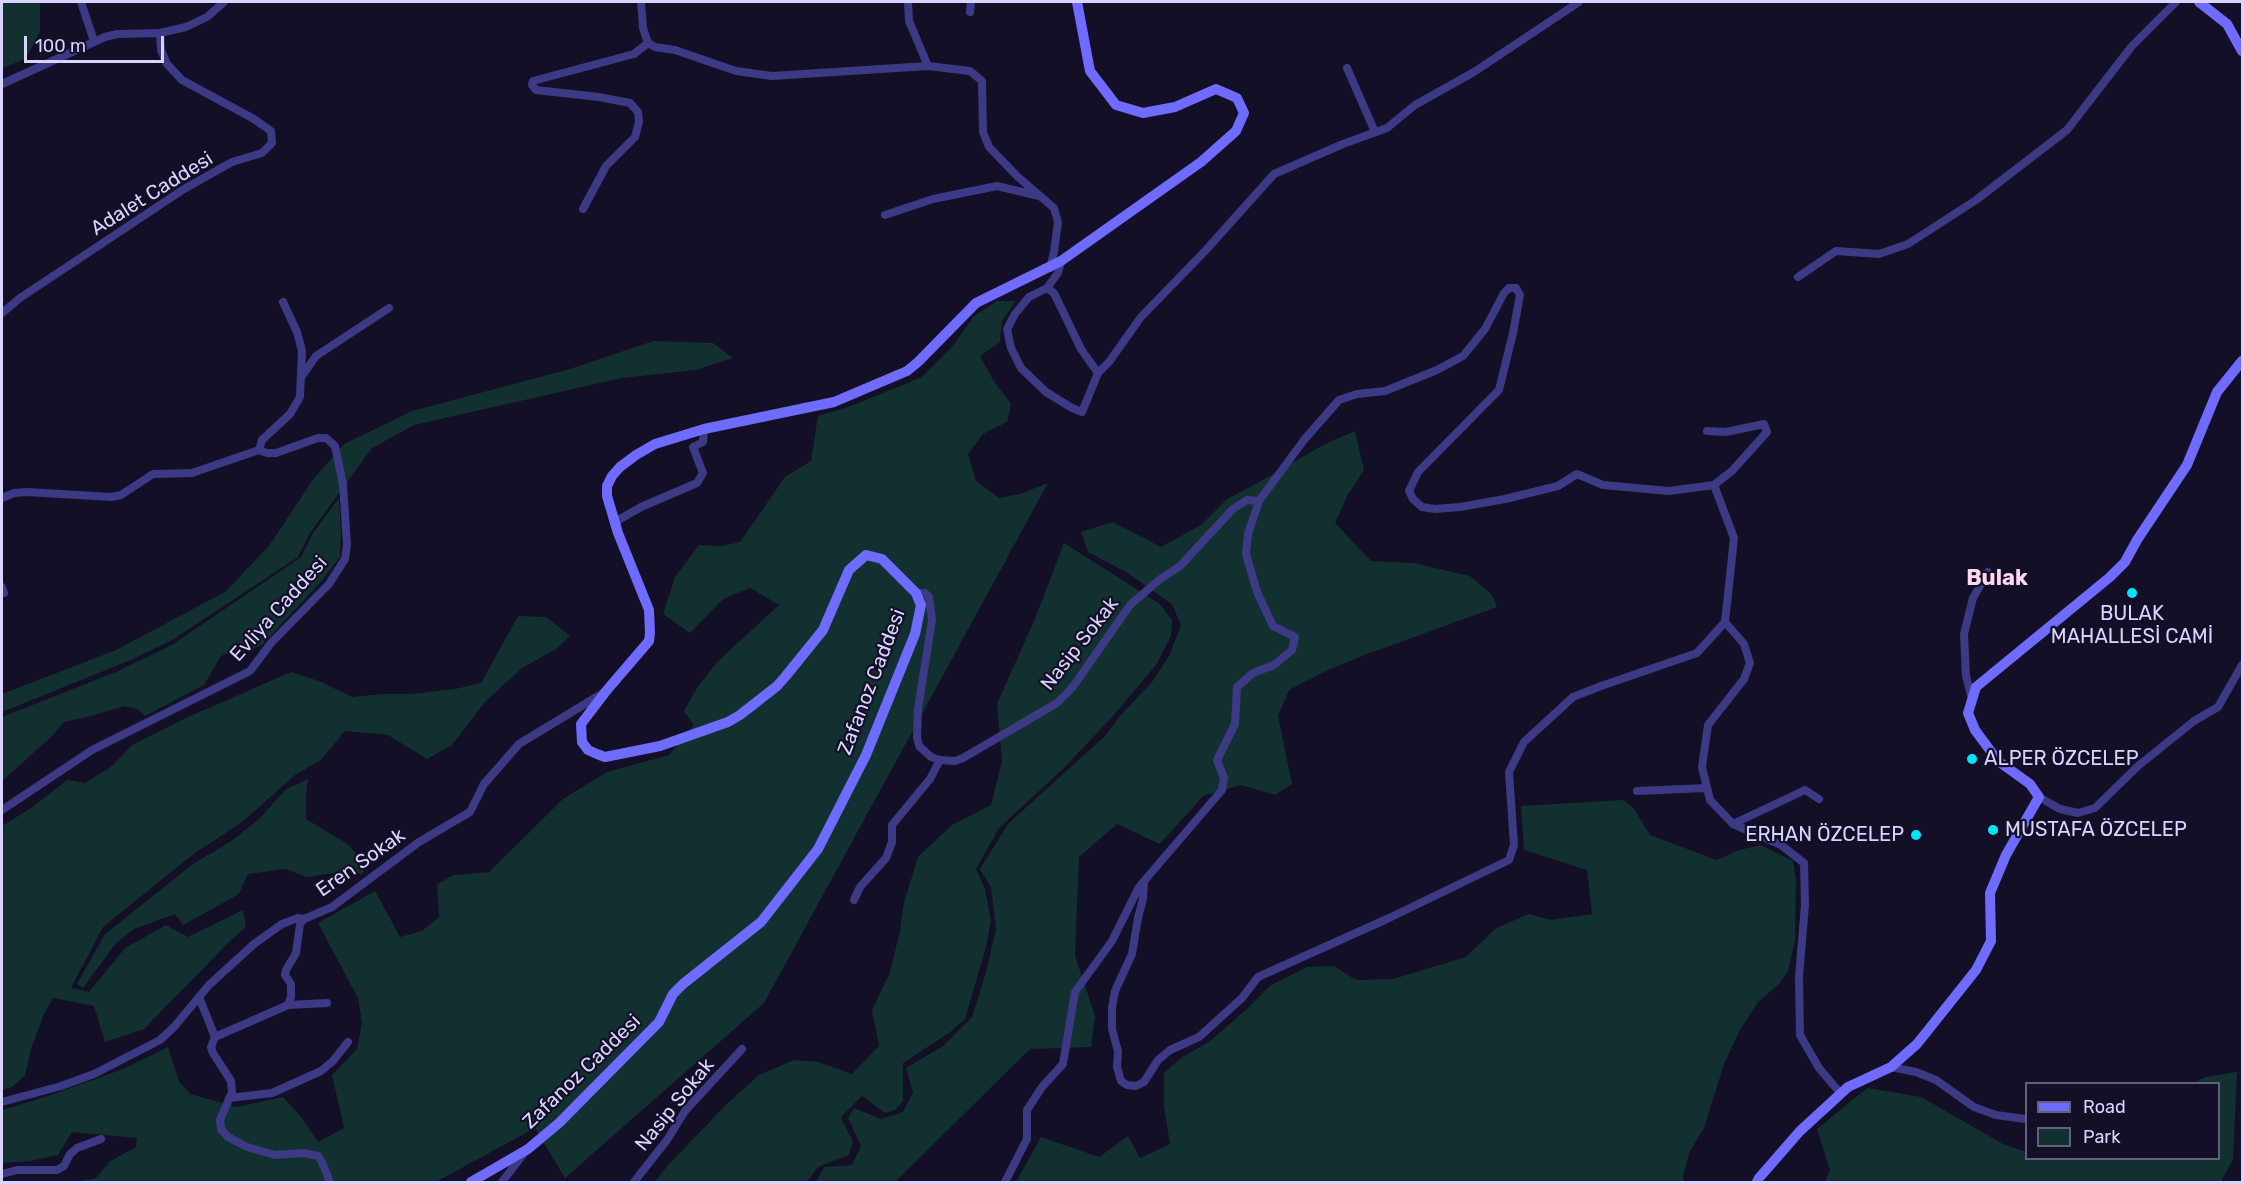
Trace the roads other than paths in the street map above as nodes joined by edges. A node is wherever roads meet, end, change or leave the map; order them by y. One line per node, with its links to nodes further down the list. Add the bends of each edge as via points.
1 (81, 2): 12 (street)
2 (224, 2): 11 (street, via 207,17)
3 (641, 2): 13 (street)
4 (908, 2): 15 (street, via 909,21)
5 (971, 2): 10 (street)
6 (1077, 2): 22 (street, Zafanoz Caddesi, via 1090,71 1116,105 1143,113 1175,107 1216,89 1237,98 1244,113 1236,131 1201,162)
7 (1579, 2): 18 (street, via 1474,72 1415,105 1387,128)
8 (2176, 2): 24 (street, via 2132,46 2067,130 1976,200 1908,244 1879,254 1836,251)
9 (2199, 2): 14 (street, via 2227,24)
10 (970, 12)
11 (160, 33): 12 (street, via 117,34); 28 (street, Adalet Caddesi, via 167,64 182,80 263,125 271,131 272,143 262,153 232,162 184,189)
12 (93, 41): 17 (street)
13 (648, 43): 15 (street, via 736,71 772,76); 20 (street, via 634,54 533,81 536,90 630,103 638,112 635,137 606,166)
14 (2242, 51)
15 (928, 66): 19 (street, via 970,71 982,81 983,132 989,147)
16 (1347, 68): 18 (street)
17 (2, 84)
18 (1375, 132): 30 (street, via 1274,174 1141,317)
19 (1041, 196): 21 (street, via 997,186 933,199); 23 (street, via 1054,208 1058,222)
20 (583, 209)
21 (885, 215)
22 (1061, 261): 23 (street, Zafanoz Caddesi); 25 (street)
23 (1050, 268): 32 (street, Zafanoz Caddesi, via 976,303 907,371 834,402)
24 (1798, 277)
25 (1047, 288): 30 (street, via 1054,293 1081,349); 30 (street, via 1029,297 1007,329 1021,368 1046,392 1082,411)
26 (283, 302): 31 (street, via 302,351)
27 (389, 308): 31 (street, via 316,356)
28 (2, 313)
29 (2242, 361): 44 (street, via 2217,392 2187,465 2125,562 1976,687)
30 (1098, 373)
31 (302, 378): 34 (street, via 296,406 262,440)
32 (704, 429): 38 (street, Zafanoz Caddesi, via 655,444 620,466 612,476 607,496); 38 (street, via 703,442 693,447 703,473 697,483)
33 (1707, 431): 35 (street, via 1726,432 1764,424 1767,432)
34 (259, 450): 36 (street, via 192,473 153,474 121,495 111,497 27,492); 50 (street, Evliya Caddesi, via 276,453 318,438 326,438 335,446 343,484 347,545 345,559 329,584 271,643 250,671 92,750)
35 (1714, 485): 37 (street, via 1669,491 1603,485 1577,474 1558,486 1460,507 1422,507 1413,499 1409,491 1418,472 1499,390 1520,295 1516,288 1509,288 1485,329 1463,356 1385,391 1358,393 1339,400); 41 (street, via 1734,538)
36 (2, 498)
37 (1259, 501): 45 (street, Nasip Sokak, via 1247,500 1233,509 1180,566 1130,605 1057,703 963,758); 52 (street, via 1246,554 1257,592 1273,626 1295,636 1292,650 1237,687 1234,724 1217,760 1224,778 1222,790)
38 (615, 522): 43 (street, Zafanoz Caddesi, via 649,610 650,633 649,641)
39 (1988, 572): 44 (street, via 1973,598 1964,634 1966,676)
40 (916, 593): 43 (street, Zafanoz Caddesi, via 882,559 866,555 849,570 823,630 777,686 728,722 660,746 605,757 588,750 582,742 581,724); 45 (street, via 925,592 929,597 932,620 916,737 923,750); 67 (street, Zafanoz Caddesi, via 921,605 915,634 866,754 818,849 761,922 683,984 673,994 659,1022 559,1124)
41 (1725, 622): 46 (street, via 1743,644 1750,663 1744,679 1708,725 1702,767); 52 (street, via 1698,653 1574,697 1524,742 1509,772 1514,845 1509,860 1258,977 1242,998 1199,1037 1170,1050 1158,1060 1144,1082 1136,1086 1121,1081 1112,1008 1115,991 1132,954)
42 (2242, 665): 48 (street, via 2218,706 2138,766 2095,808 2078,813 2060,809)
43 (607, 690): 54 (street, Eren Sokak, via 519,744 484,784 470,812 332,907)
44 (1972, 700): 48 (street, via 1968,713 1975,730 1998,761 2030,784)
45 (940, 760): 53 (street, via 892,825 892,842 886,858 860,887)
46 (1707, 788): 47 (street); 51 (street, via 1710,800)
47 (1637, 791)
48 (2039, 797): 61 (street, via 2006,855 1990,893 1990,941 1976,970 1917,1044)
49 (1819, 799): 51 (street, via 1805,790)
50 (2, 810)
51 (1733, 824): 62 (street, via 1781,846 1804,863 1800,1035 1819,1068)
52 (1144, 882): 73 (street, via 1113,941 1074,992 1063,1064 1027,1110 1027,1139)
53 (854, 900)
54 (304, 919): 55 (street, via 282,924 254,944); 57 (street, Eren Sokak, via 296,953 285,975 291,984)
55 (199, 997): 58 (street); 64 (street, via 160,1040 132,1056 72,1082)
56 (327, 1003): 57 (street)
57 (288, 1005): 58 (street)
58 (215, 1038): 63 (street, via 213,1053 231,1081)
59 (348, 1042): 63 (street, via 321,1071 272,1093)
60 (742, 1049): 72 (street, Nasip Sokak, via 685,1111)
61 (1890, 1067): 62 (street); 65 (street, via 1936,1080 1974,1107)
62 (1841, 1094): 74 (street, via 1800,1131)
63 (229, 1098): 69 (street, via 220,1120 228,1137 275,1155 318,1156)
64 (2, 1102)
65 (2025, 1119)
66 (101, 1139): 68 (street, via 77,1148 57,1170)
67 (528, 1149): 70 (street, Zafanoz Caddesi); 71 (street)
68 (2, 1174)
69 (330, 1182)
70 (471, 1182)
71 (502, 1182)
72 (634, 1182)
73 (1005, 1182)
74 (1756, 1182)

